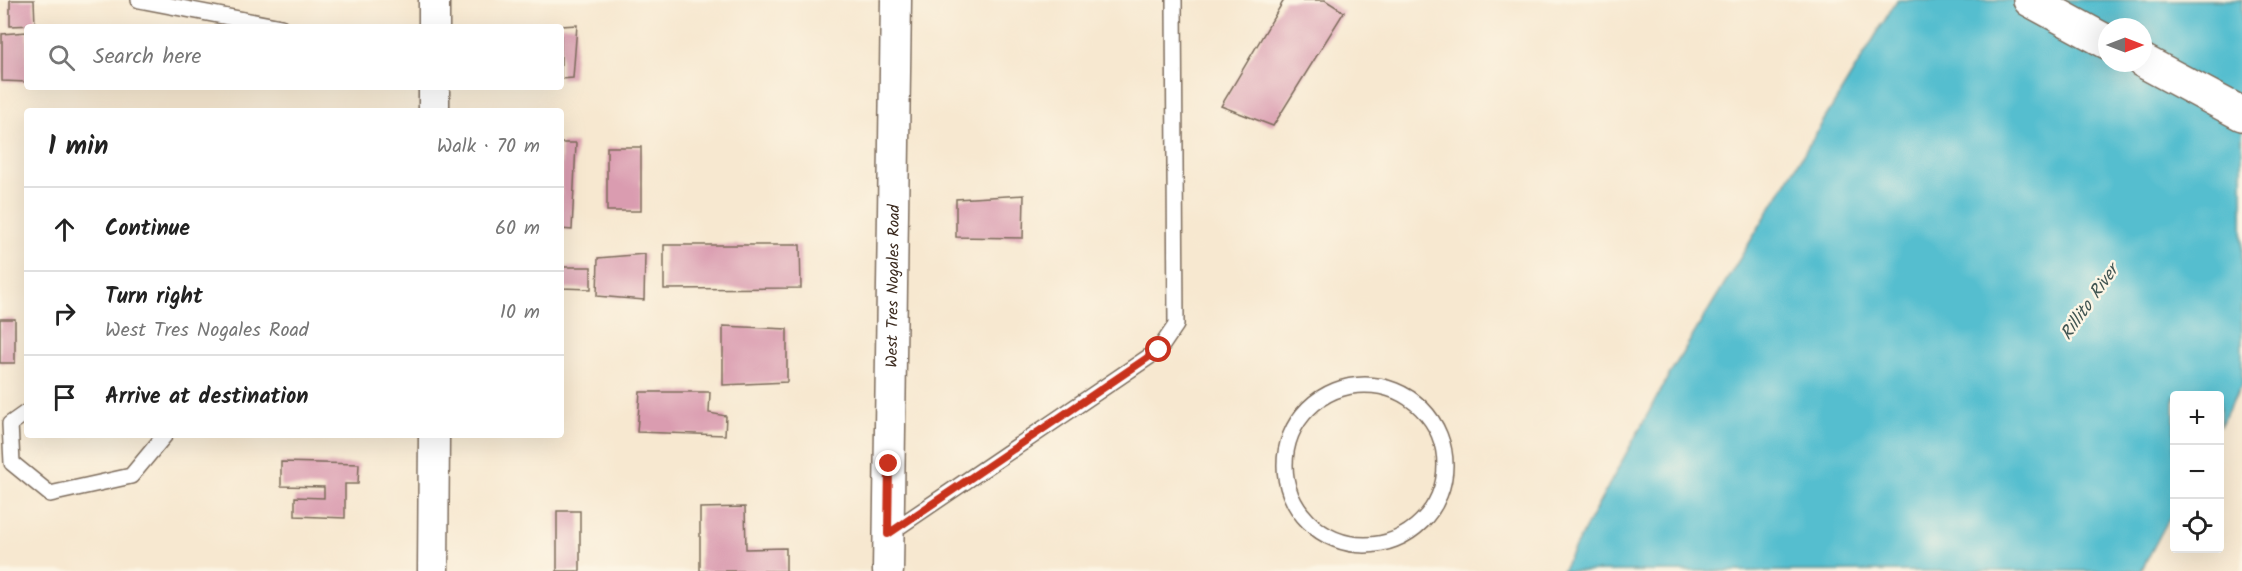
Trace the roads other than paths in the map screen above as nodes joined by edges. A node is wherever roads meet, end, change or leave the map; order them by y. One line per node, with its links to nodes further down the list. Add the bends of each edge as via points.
1 (139, 0): 6 (lane)
2 (434, 0): 7 (street)
3 (896, 0): 17 (street, West Tres Nogales Road)
4 (1174, 0): 17 (lane, via 1176,325 1159,350)
5 (2030, 0): 8 (main road)
6 (265, 24)
7 (434, 24)
8 (2098, 37)
9 (2152, 66): 12 (main road)
10 (434, 90): 11 (street)
11 (434, 108)
12 (2242, 114)
13 (1422, 408): 13 (lane, via 1438,430 1445,456 1443,484 1432,509 1414,529 1390,542 1363,546 1336,540 1312,526 1296,506 1286,482 1285,456 1292,432 1306,411 1326,394 1350,386 1375,385 1400,392)
14 (24, 414): 15 (lane, via 10,424 12,463 50,494 131,476)
15 (163, 438)
16 (434, 438): 18 (street)
17 (888, 534): 19 (street, West Tres Nogales Road)
18 (433, 571)
19 (888, 571)

